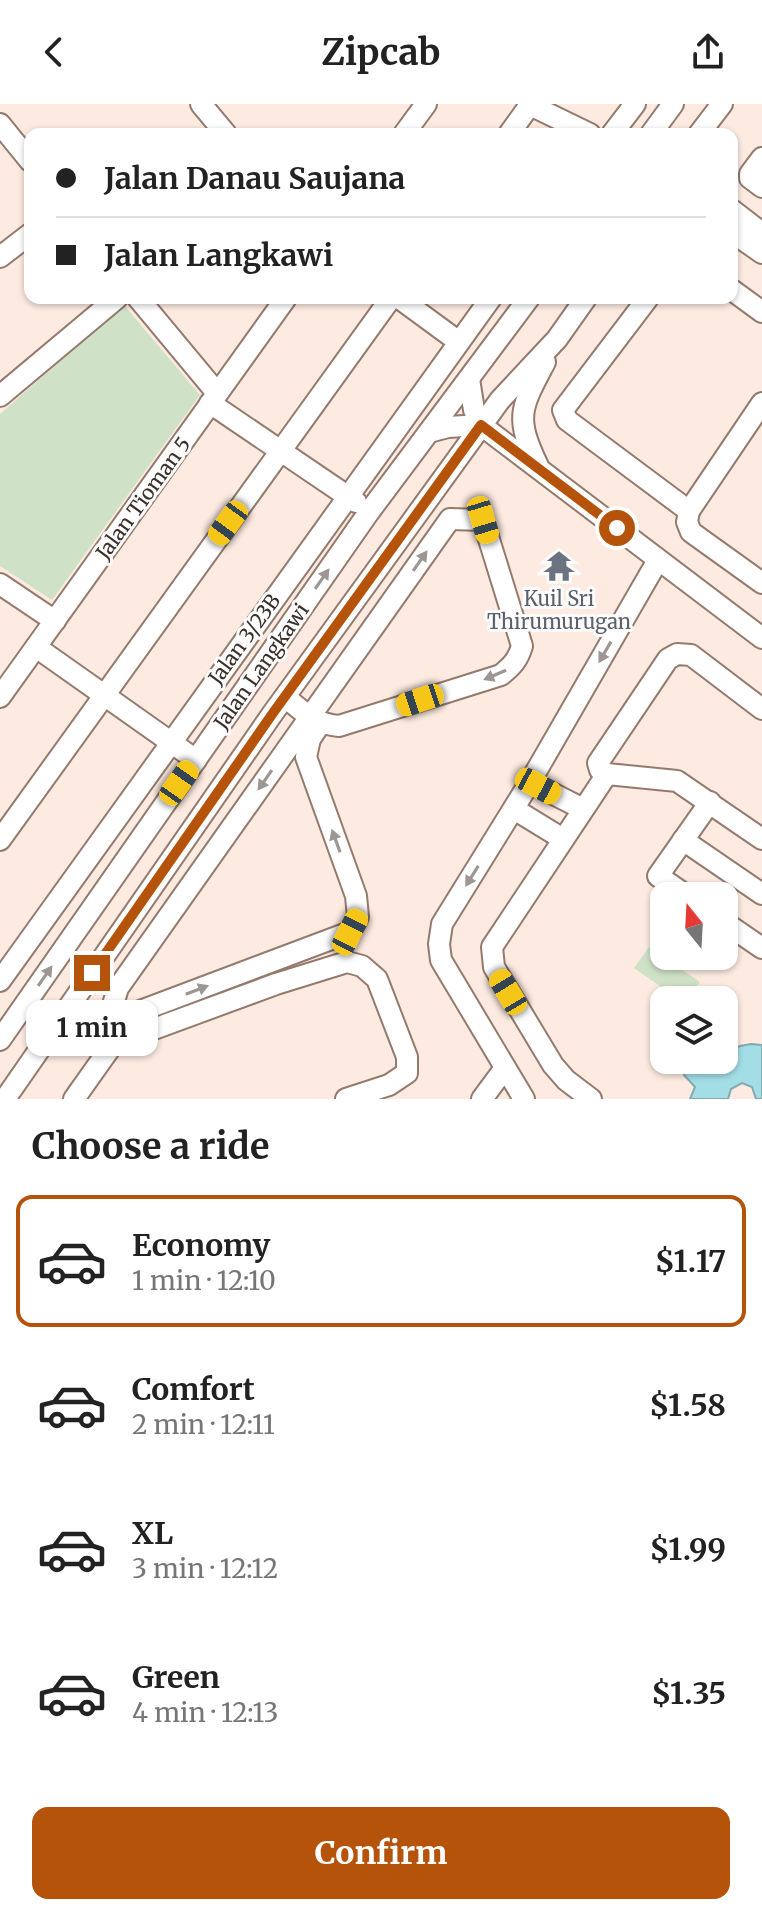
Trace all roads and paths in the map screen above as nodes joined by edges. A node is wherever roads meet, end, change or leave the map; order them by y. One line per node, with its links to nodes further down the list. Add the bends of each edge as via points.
1 (201, 104): 7 (street)
2 (529, 104): 9 (street); 10 (street)
3 (635, 104): 11 (street)
4 (673, 104): 12 (street)
5 (722, 104): 13 (street)
6 (420, 107): 8 (street)
7 (221, 128)
8 (408, 128)
9 (513, 128)
10 (578, 128)
11 (617, 128)
12 (655, 128)
13 (704, 128)
14 (4, 136): 15 (street)
15 (24, 155)
16 (762, 158): 17 (street, via 750,178)
17 (762, 187)
18 (738, 215): 19 (street)
19 (762, 233)
20 (738, 236): 22 (street)
21 (24, 239): 23 (street)
22 (762, 253)
23 (0, 257)
24 (738, 294): 34 (street)
25 (110, 304): 38 (street)
26 (143, 304): 39 (street)
27 (282, 304): 39 (street, Jalan Tioman 5)
28 (387, 304): 43 (street)
29 (407, 304): 36 (street)
30 (487, 304): 36 (street, Jalan 3/23B)
31 (525, 304): 37 (street, Jalan Langkawi)
32 (582, 304): 35 (street, Jalan Langkawi)
33 (643, 304): 46 (street, via 570,399 564,416)
34 (762, 312)
35 (557, 339): 41 (street, Jalan Langkawi); 44 (street, via 524,403 523,429)
36 (459, 342): 45 (street, Jalan 3/23B)
37 (469, 379): 41 (street); 42 (street, Jalan Langkawi)
38 (0, 396)
39 (214, 398): 43 (street); 51 (street, Jalan Tioman 5)
40 (762, 403): 46 (street)
41 (481, 425): 42 (street); 44 (street); 56 (street, Jalan Langkawi)
42 (429, 432): 47 (street, Jalan Langkawi)
43 (281, 450): 45 (street); 54 (street)
44 (539, 469): 48 (street)
45 (348, 495): 47 (street); 59 (street, Jalan 3/23B)
46 (689, 511): 49 (street, via 691,532)
47 (369, 512): 60 (street, Jalan Langkawi, one-way to 47)
48 (658, 560): 52 (street); 62 (street, one-way to 62)
49 (762, 583)
50 (0, 584): 51 (street)
51 (55, 621): 53 (street, Jalan Tioman 5)
52 (762, 638)
53 (36, 647): 54 (street); 55 (street, Jalan Tioman 5)
54 (104, 694): 59 (street); 68 (street)
55 (0, 697)
56 (285, 697): 58 (street); 77 (street, Jalan Langkawi)
57 (762, 709): 61 (street, via 691,655 677,654 668,659 598,763)
58 (315, 720): 58 (street, one-way to 58, via 450,519 483,520 522,646 519,657 501,675 339,726); 58 (street, one-way to 58, via 118,988 112,1008 119,1019 350,932 358,917 356,896 306,757)
59 (172, 741): 60 (street); 74 (street, Jalan 3/23B)
60 (196, 760): 75 (street, Jalan Langkawi, one-way to 60)
61 (607, 774): 63 (street, via 677,781); 65 (street)
62 (530, 782): 64 (street); 65 (street)
63 (710, 802): 67 (street); 69 (street)
64 (514, 809): 66 (street); 76 (street, one-way to 76, via 442,924 439,944 441,960)
65 (583, 809): 66 (street)
66 (563, 839): 82 (street, via 492,947 494,967 553,1065)
67 (762, 839)
68 (0, 840)
69 (683, 840): 70 (street, via 658,876); 71 (street)
70 (667, 882)
71 (762, 894)
72 (738, 932): 73 (street)
73 (762, 948)
74 (2, 973)
75 (0, 1040)
76 (505, 1068): 80 (street); 81 (street)
77 (5, 1099)
78 (74, 1099): 79 (street, via 113,1044 347,962 377,979 407,1057 407,1073)
79 (346, 1099)
80 (482, 1099)
81 (524, 1099)
82 (591, 1099)

